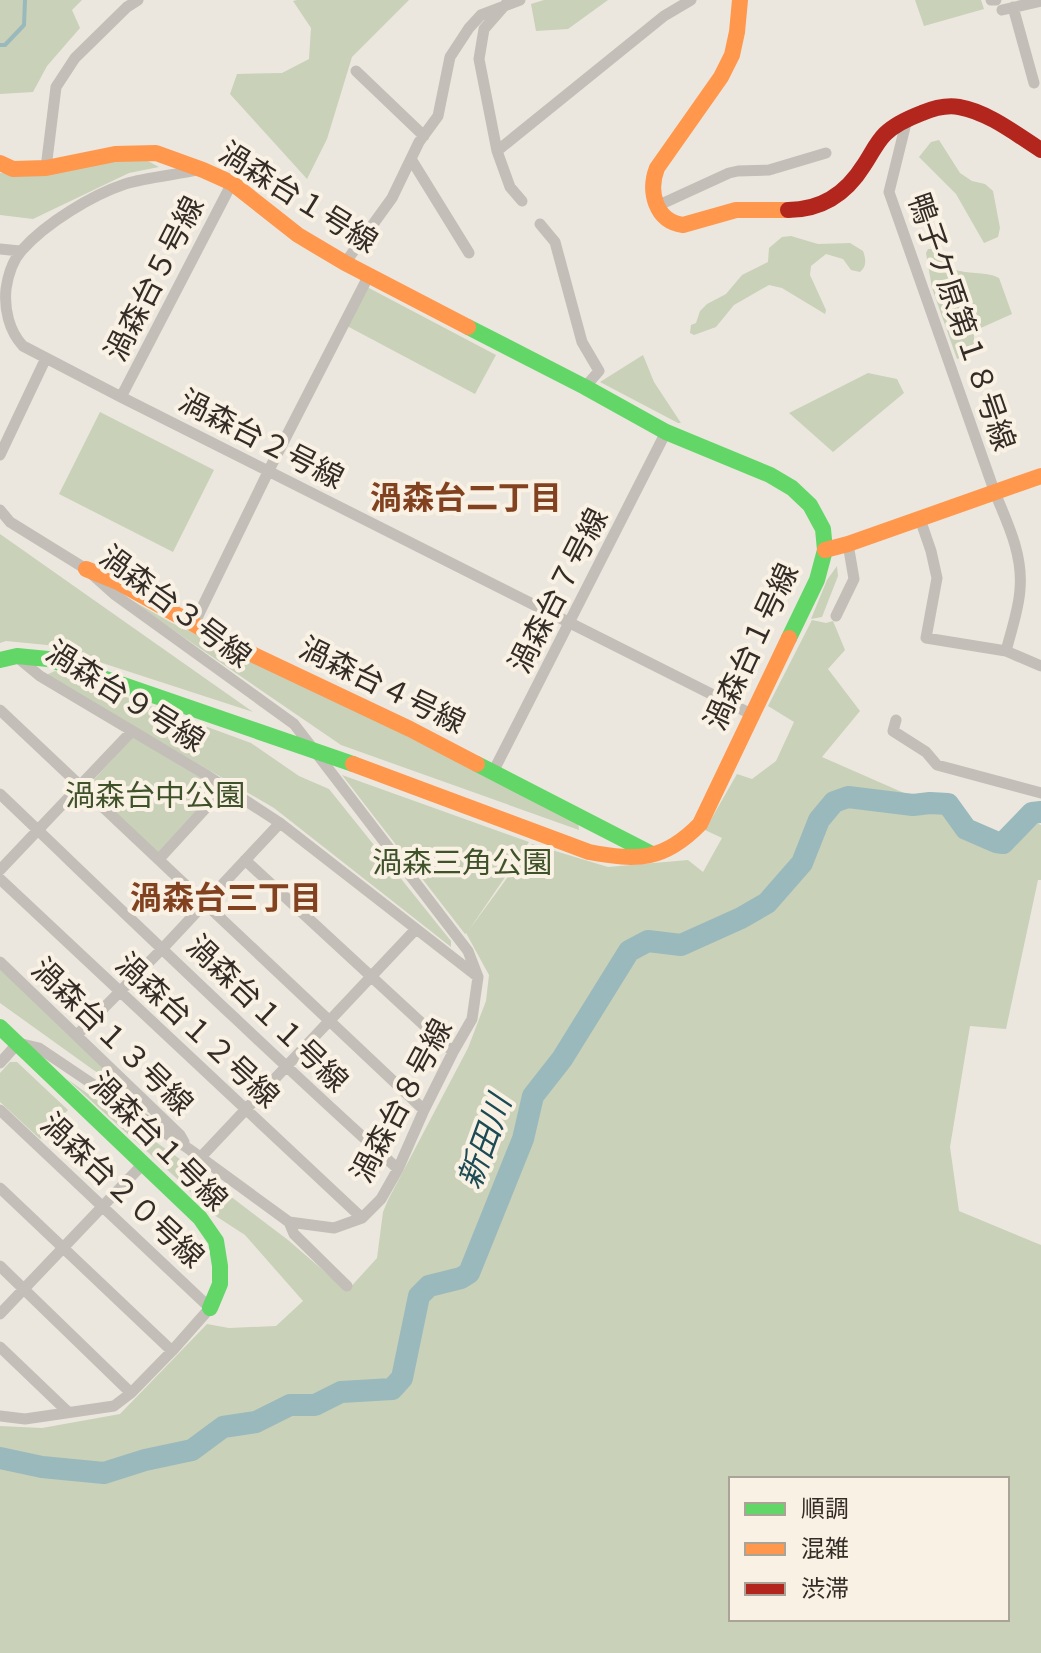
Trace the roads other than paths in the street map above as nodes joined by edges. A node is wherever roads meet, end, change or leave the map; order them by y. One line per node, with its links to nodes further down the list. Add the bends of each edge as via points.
1 (138, 0): 17 (street, via 75,58 56,87)
2 (520, 0): 6 (street)
3 (691, 0): 13 (street)
4 (740, 0): 21 (street, via 727,66 653,177)
5 (1041, 1): 7 (street)
6 (506, 4): 11 (street, via 481,15 450,57 438,116); 13 (street, via 484,29 479,59)
7 (1001, 4): 9 (street)
8 (356, 71): 11 (street)
9 (1034, 83)
10 (907, 119): 12 (street, via 964,107); 21 (street, via 883,135 859,173 830,201 792,210 726,211 678,224); 35 (street, 鴨子ケ原第１８号線, via 889,192)
11 (424, 136): 15 (street)
12 (1041, 150)
13 (497, 151): 20 (street, via 510,187)
14 (826, 153): 21 (street, via 769,170 734,171)
15 (411, 159): 25 (street); 26 (street, via 392,198)
16 (0, 163): 17 (street, 渦森台１号線, via 13,169)
17 (46, 168): 18 (street, 渦森台１号線, via 115,154 156,153)
18 (203, 170): 19 (street, 渦森台１号線); 24 (street, via 99,194)
19 (232, 183): 26 (street, 渦森台１号線, via 298,235); 30 (street, 渦森台５号線)
20 (522, 201)
21 (657, 206)
22 (540, 224): 29 (street, via 555,242 582,342 599,371)
23 (0, 249): 24 (street)
24 (20, 251): 28 (street, 渦森台２号線, via 8,273 8,317 23,346)
25 (469, 253)
26 (345, 263): 27 (street, 渦森台１号線)
27 (369, 275): 29 (street, 渦森台１号線); 33 (street)
28 (46, 358): 30 (street, 渦森台２号線); 32 (street)
29 (585, 387): 31 (street, 渦森台１号線)
30 (121, 397): 33 (street, 渦森台２号線)
31 (666, 432): 39 (street, 渦森台１号線, via 792,488 810,505 823,529); 42 (street, 渦森台７号線)
32 (0, 455)
33 (269, 470): 42 (street, 渦森台２号線); 43 (street)
34 (1041, 476): 35 (street)
35 (995, 493): 37 (street); 44 (street, 鴨子ケ原第１８号線, via 1020,562 1021,591)
36 (0, 510): 40 (street, 渦森台３号線, via 10,522)
37 (920, 519): 38 (street); 44 (street, via 937,578 926,638)
38 (848, 544): 39 (street); 41 (street, 渦森台１号線, via 854,579)
39 (825, 550): 48 (street, 渦森台１号線, via 817,580)
40 (86, 569): 43 (street, 渦森台４号線); 51 (street, 渦森台３号線, via 294,724)
41 (836, 616)
42 (570, 623): 48 (street, 渦森台２号線); 52 (street, 渦森台７号線)
43 (194, 624): 52 (street, 渦森台４号線)
44 (1006, 651): 46 (street)
45 (8, 658): 50 (street, 渦森台９号線); 51 (street, 渦森台１号線, via 48,659)
46 (1041, 666)
47 (0, 710): 53 (street)
48 (753, 715): 59 (street, 渦森台１号線, via 700,824 680,843)
49 (896, 720): 55 (street, via 893,731 937,765)
50 (132, 731): 53 (street); 54 (street, 渦森台９号線)
51 (314, 750): 59 (street, 渦森台１号線, via 589,852 621,858); 69 (street, via 468,951)
52 (493, 772): 59 (street, 渦森台４号線)
53 (80, 785): 58 (street); 60 (street)
54 (225, 787): 57 (street, 渦森台９号線); 60 (street)
55 (1041, 793)
56 (0, 794): 58 (street, 渦森台１１号線)
57 (280, 823): 61 (street); 65 (street, 渦森台９号線)
58 (37, 829): 62 (street); 66 (street, 渦森台１１号線)
59 (654, 855)
60 (159, 859): 64 (street)
61 (245, 860): 64 (street); 68 (street)
62 (0, 870)
63 (0, 879): 70 (street, 渦森台１２号線)
64 (204, 904): 66 (street); 71 (street)
65 (416, 929): 68 (street); 69 (street, 渦森台９号線)
66 (163, 948): 70 (street); 77 (street, 渦森台１１号線)
67 (0, 962): 73 (street, 渦森台１３号線)
68 (371, 977): 71 (street); 75 (street)
69 (478, 977): 75 (street, 渦森台８号線, via 472,1019)
70 (120, 991): 73 (street); 79 (street, 渦森台１２号線)
71 (329, 1021): 77 (street); 80 (street)
72 (0, 1027): 74 (street, 渦森台１号線)
73 (77, 1035): 81 (street, 渦森台１３号線)
74 (18, 1043): 76 (street); 81 (street, 渦森台８号線, via 39,1048); 83 (street, 渦森台１号線)
75 (453, 1052): 80 (street, 渦森台８号線)
76 (0, 1063)
77 (285, 1067): 79 (street); 84 (street, 渦森台１１号線)
78 (0, 1110): 86 (street, 渦森台２０号線)
79 (245, 1110): 82 (street); 87 (street, 渦森台１２号線)
80 (424, 1110): 84 (street, 渦森台８号線)
81 (189, 1149): 82 (street, 渦森台８号線)
82 (200, 1158): 88 (street, 渦森台８号線)
83 (143, 1164): 86 (street); 93 (street, 渦森台１号線, via 200,1218 216,1241 220,1284)
84 (398, 1169): 87 (street, 渦森台８号線, via 381,1199)
85 (0, 1188): 89 (street)
86 (103, 1207): 89 (street); 93 (street, 渦森台２０号線)
87 (362, 1218): 88 (street, 渦森台８号線, via 334,1228)
88 (289, 1222): 91 (street, via 294,1234)
89 (63, 1247): 92 (street); 96 (street)
90 (0, 1266): 92 (street)
91 (347, 1286)
92 (24, 1289): 94 (street); 97 (street)
93 (210, 1308): 96 (street, 渦森台１号線)
94 (0, 1314)
95 (0, 1347): 98 (street)
96 (172, 1351): 97 (street, 渦森台１号線)
97 (131, 1393): 98 (street, 渦森台１号線, via 114,1406)
98 (68, 1412): 99 (street, 渦森台１号線, via 25,1419)
99 (0, 1416)

